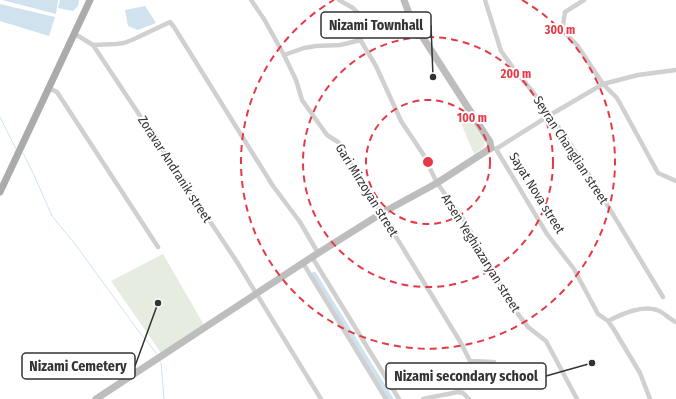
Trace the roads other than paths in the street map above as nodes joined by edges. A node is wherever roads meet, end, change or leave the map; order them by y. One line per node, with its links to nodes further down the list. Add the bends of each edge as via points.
1 (90, 0): 7 (main road)
2 (251, 0): 10 (street, Gari Mirzoyan street)
3 (339, 0): 8 (street, Arsen Yeghiazaryan street, via 358,14 355,31)
4 (404, 0): 15 (main road, Sayat Nova street, via 411,19)
5 (484, 0): 14 (street, Seyran Changlian street, via 502,51)
6 (584, 0): 12 (street, via 565,12 564,32 577,45)
7 (75, 34): 9 (street); 13 (main road)
8 (361, 40): 10 (street, via 340,45 304,48); 17 (street, Arsen Yeghiazaryan street, via 401,121 423,154)
9 (93, 45): 21 (street, via 124,43 170,22 273,186 300,222); 23 (street, Zoravar Andranik street)
10 (284, 55): 19 (street, Gari Mirzoyan street, via 302,100 327,135 338,142)
11 (676, 70): 12 (street, via 638,75)
12 (603, 84): 14 (street); 16 (street, via 617,98 658,174)
13 (49, 88): 18 (main road); 20 (street, via 56,92)
14 (550, 115): 15 (street); 24 (street, Seyran Changlian street)
15 (493, 149): 17 (main road); 25 (street, Sayat Nova street, via 547,234 574,269 598,314)
16 (676, 181)
17 (437, 182): 19 (main road); 36 (street, Arsen Yeghiazaryan street, via 464,220 514,309 528,327 546,341)
18 (0, 192)
19 (382, 213): 21 (main road); 29 (street, Gari Mirzoyan street, via 470,362)
20 (158, 247)
21 (315, 255): 22 (main road); 27 (street)
22 (303, 263): 23 (main road); 28 (street)
23 (256, 293): 30 (main road); 31 (street, Zoravar Andranik street)
24 (663, 297)
25 (608, 321): 26 (street, via 643,309 656,310); 37 (street, Sayat Nova street, via 640,373)
26 (676, 322)
27 (373, 357): 28 (street); 33 (street)
28 (364, 362): 32 (street)
29 (494, 362)
30 (96, 399)
31 (321, 399)
32 (386, 399)
33 (399, 399)
34 (423, 399): 35 (street, via 458,392)
35 (469, 399)
36 (576, 399)
37 (650, 399)

